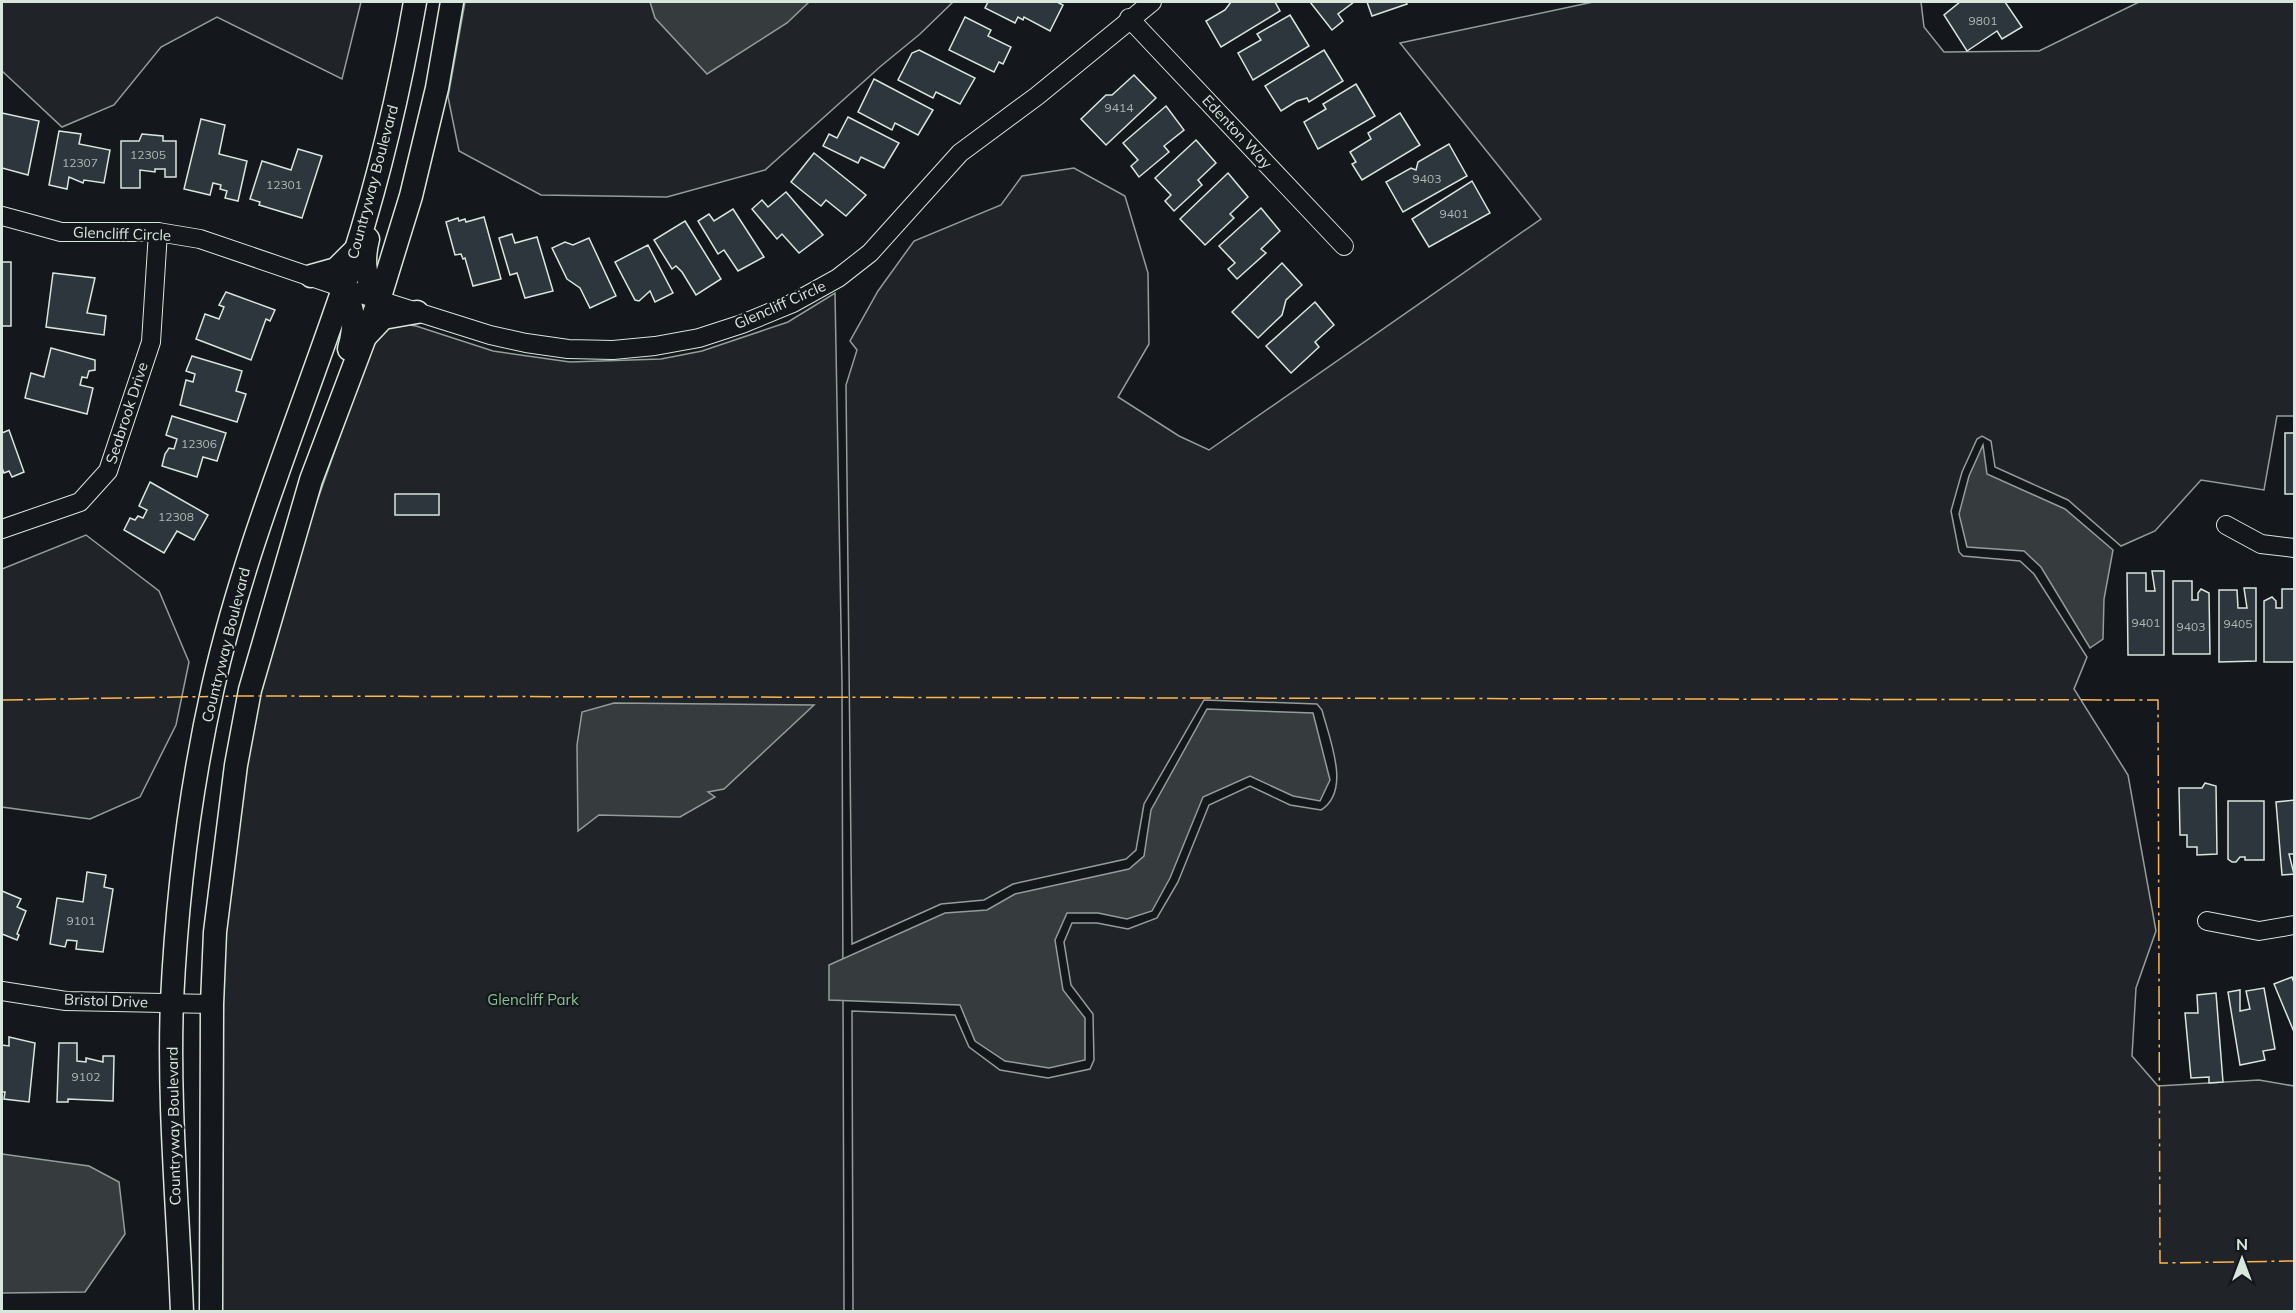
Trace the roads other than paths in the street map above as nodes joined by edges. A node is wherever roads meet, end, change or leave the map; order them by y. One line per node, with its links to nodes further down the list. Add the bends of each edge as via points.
1 (415, 2): 5 (street, Countryway Boulevard)
2 (452, 2): 10 (street, via 437,88)
3 (1152, 2): 4 (street, Glencliff Circle)
4 (1129, 18): 8 (street, Edenton Way); 14 (street, Glencliff Circle, via 1082,61 960,153 870,253 838,278 762,316 699,338 613,350 526,343)
5 (401, 80): 9 (street, Countryway Boulevard); 12 (street, via 403,103 398,135 366,249)
6 (2, 216): 7 (street, Glencliff Circle, via 61,232)
7 (158, 232): 11 (street, Glencliff Circle, via 200,239); 19 (street, Seabrook Drive, via 151,342 108,471 80,502)
8 (1344, 246)
9 (356, 248): 11 (street, via 336,269); 13 (street, Countryway Boulevard)
10 (391, 259): 12 (street); 14 (street, Glencliff Circle, via 390,277 396,294)
11 (311, 276): 13 (street, Glencliff Circle); 15 (street, via 330,297)
12 (373, 291): 13 (street, Glencliff Circle); 14 (street, Glencliff Circle); 16 (street)
13 (348, 297): 15 (street, Countryway Boulevard); 17 (street, via 353,336 302,481)
14 (417, 312): 16 (street, via 383,318)
15 (330, 326): 24 (street, Countryway Boulevard, via 249,555 216,676 182,864)
16 (363, 341): 17 (street)
17 (301, 513): 25 (street, via 250,690 236,765 219,880)
18 (2226, 525): 20 (street, via 2261,544)
19 (2, 529)
20 (2295, 548)
21 (2207, 921): 22 (street, via 2259,931)
22 (2295, 925)
23 (2, 991): 24 (street, Bristol Drive, via 66,1001)
24 (172, 1003): 25 (street, Bristol Drive); 26 (street, Countryway Boulevard, via 175,1190)
25 (212, 1004): 27 (street)
26 (182, 1311)
27 (211, 1311)

